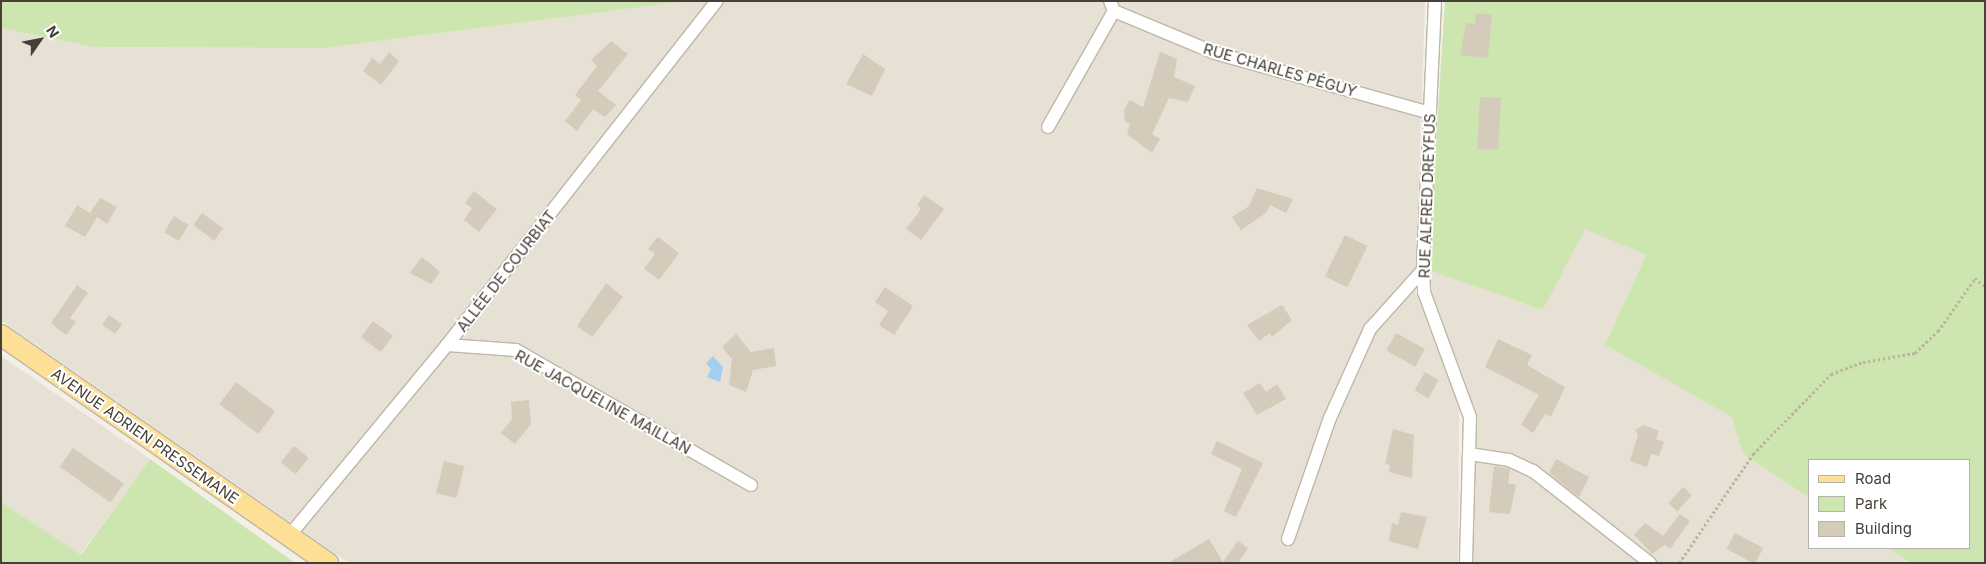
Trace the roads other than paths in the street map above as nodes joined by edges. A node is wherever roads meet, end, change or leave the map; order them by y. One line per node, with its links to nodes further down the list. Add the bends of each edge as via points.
1 (717, 1): 8 (street, ALLÉE DE COURBIAT)
2 (1435, 1): 4 (street, RUE ALFRED DREYFUS)
3 (1112, 6): 4 (street, RUE CHARLES PÉGUY, via 1215,54); 5 (street)
4 (1430, 113): 6 (street, RUE ALFRED DREYFUS)
5 (1048, 127)
6 (1423, 270): 9 (street, RUE ALFRED DREYFUS, via 1424,292 1470,417); 12 (street, via 1370,329 1330,418)
7 (1, 335): 11 (main road, AVENUE ADRIEN PRESSEMANE)
8 (447, 345): 10 (street, RUE JACQUELINE MAILLAN, via 516,350); 11 (street, ALLÉE DE COURBIAT)
9 (1469, 454): 14 (street, RUE ALFRED DREYFUS); 15 (street, via 1509,460 1533,471)
10 (751, 486)
11 (289, 536): 13 (main road, AVENUE ADRIEN PRESSEMANE)
12 (1288, 539)
13 (328, 563)
14 (1466, 563)
15 (1650, 563)

